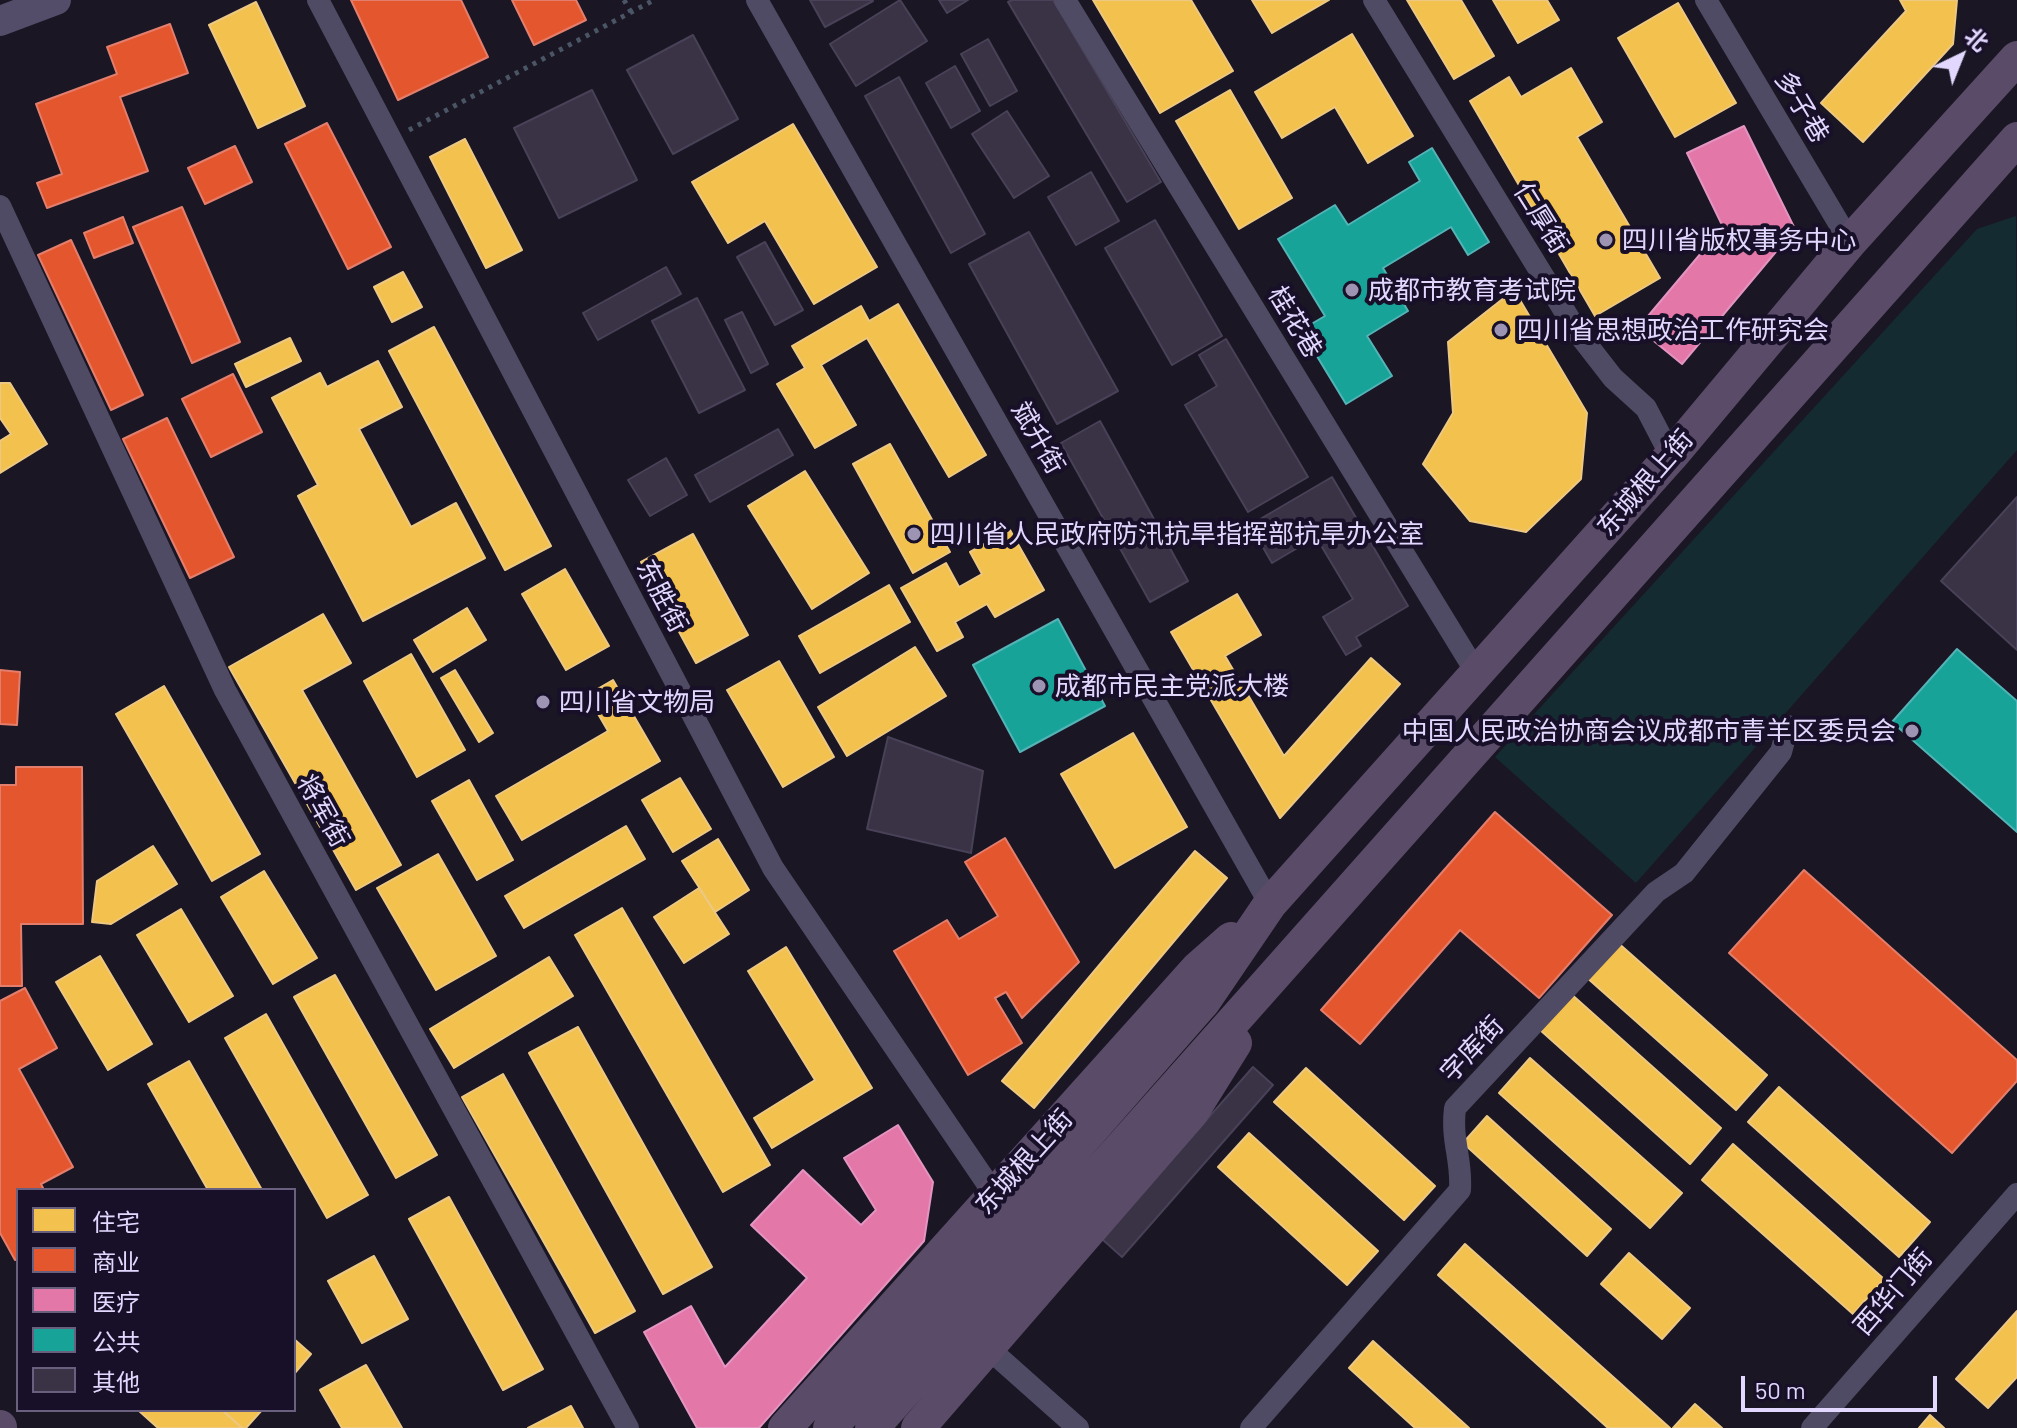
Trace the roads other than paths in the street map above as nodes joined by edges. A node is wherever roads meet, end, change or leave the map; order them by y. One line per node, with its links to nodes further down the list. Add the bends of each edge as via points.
1 (56, 0): 7 (main road)
2 (318, 0): 18 (street, 东胜街, via 773,868)
3 (757, 0): 15 (street, 斌升街)
4 (1065, 0): 13 (street, 桂花巷)
5 (1374, 0): 12 (street, 仁厚街, via 1578,333 1613,378 1646,408)
6 (1706, 0): 11 (street, 多子巷)
7 (0, 21)
8 (2017, 58): 11 (main road, 东城根上街)
9 (2015, 146): 16 (main road, 东城根上街)
10 (0, 206): 20 (street, 将军街, via 225,690)
11 (1850, 242): 12 (main road, 东城根上街)
12 (1671, 456): 13 (main road, 东城根上街)
13 (1476, 672): 15 (main road, 东城根上街)
14 (1788, 726): 26 (street, 字库街, via 1781,752 1684,873 1656,892 1455,1108 1452,1130 1462,1164 1460,1190)
15 (1270, 904): 18 (main road, 东城根上街, via 1197,969); 22 (main road, 东城根上街, via 1204,1001)
16 (1276, 975): 19 (main road, 东城根上街, via 1192,1112); 23 (main road, 东城根上街)
17 (2017, 1194): 27 (street, 西华门街)
18 (995, 1195): 21 (main road, 东城根上街)
19 (988, 1348): 24 (main road, 东城根上街); 25 (street)
20 (628, 1428)
21 (785, 1428)
22 (830, 1428)
23 (872, 1428)
24 (918, 1428)
25 (1078, 1428)
26 (1251, 1428)
27 (1812, 1428)

